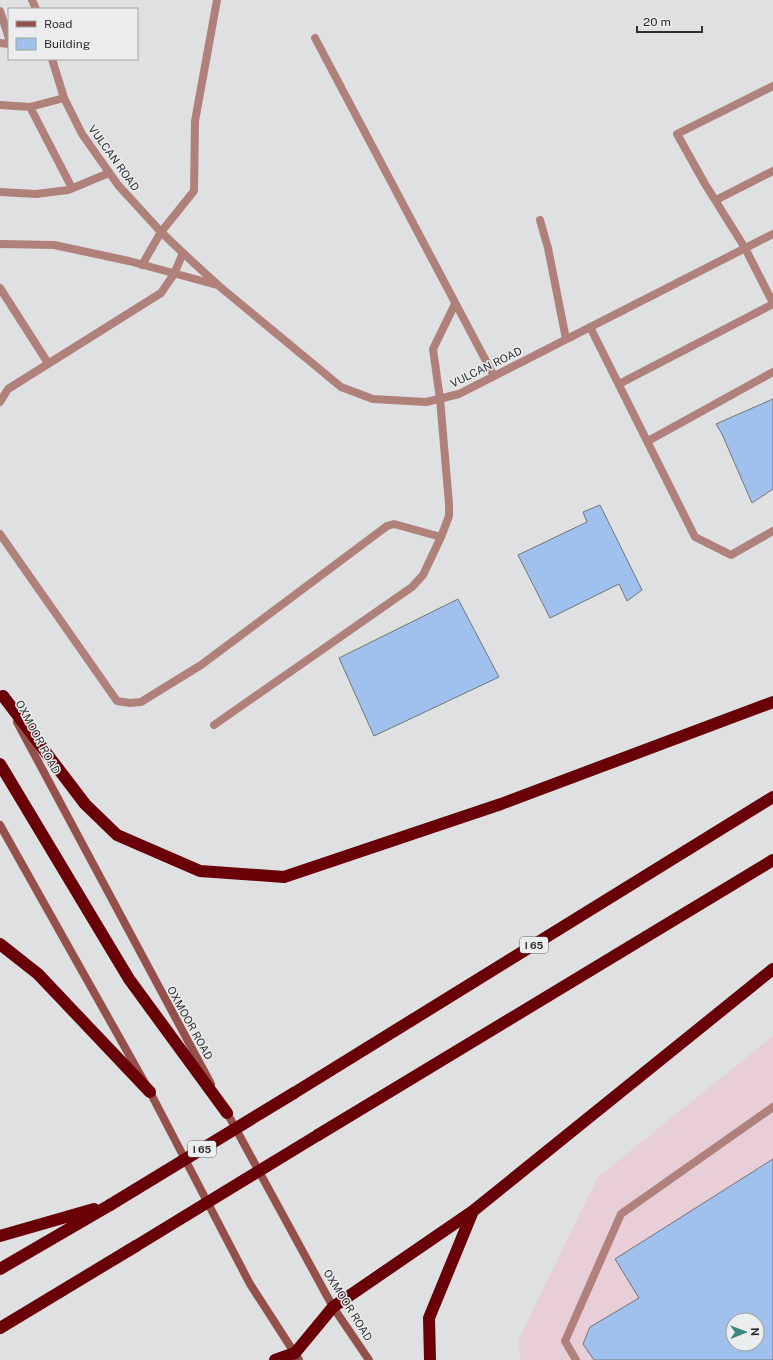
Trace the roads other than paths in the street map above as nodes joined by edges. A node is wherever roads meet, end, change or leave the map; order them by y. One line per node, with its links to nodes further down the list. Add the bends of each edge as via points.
1 (217, 0): 16 (street, via 195,121 194,191)
2 (0, 11): 3 (street)
3 (8, 35)
4 (315, 38): 26 (street)
5 (52, 60): 7 (street, VULCAN ROAD)
6 (773, 86): 14 (street, via 677,134)
7 (64, 98): 9 (street); 11 (street, VULCAN ROAD, via 82,134)
8 (0, 105): 9 (street)
9 (30, 107): 12 (street)
10 (773, 171): 14 (street)
11 (109, 173): 12 (street); 16 (street, VULCAN ROAD)
12 (72, 188): 13 (street, via 36,194)
13 (0, 192)
14 (716, 200): 19 (street)
15 (540, 220): 28 (street)
16 (161, 232): 20 (street, VULCAN ROAD); 21 (street)
17 (773, 234): 19 (street, VULCAN ROAD)
18 (0, 244): 21 (street, VULCAN ROAD, via 54,245)
19 (745, 248): 25 (street); 27 (street, VULCAN ROAD)
20 (183, 253): 22 (street); 23 (street, VULCAN ROAD)
21 (142, 265): 22 (street, VULCAN ROAD)
22 (174, 274): 23 (street, VULCAN ROAD); 29 (street, via 161,293)
23 (219, 286): 33 (street, VULCAN ROAD, via 341,388 372,399 426,402)
24 (0, 288): 29 (street)
25 (773, 303): 32 (street)
26 (455, 304): 31 (street); 33 (street, via 433,349)
27 (590, 327): 28 (street, VULCAN ROAD); 32 (street)
28 (566, 339): 31 (street, VULCAN ROAD)
29 (48, 364): 34 (street, via 8,389)
30 (773, 372): 35 (street)
31 (494, 376): 33 (street, VULCAN ROAD, via 459,394)
32 (619, 384): 35 (street)
33 (440, 399): 38 (street, via 449,504 449,516)
34 (0, 402)
35 (648, 441): 36 (street, via 695,537 731,555)
36 (773, 531)
37 (0, 534): 38 (street, via 117,701 130,703 141,702 201,665 387,526 394,524)
38 (441, 537): 41 (street, via 423,575 412,587)
39 (2, 694): 40 (highway, via 85,804 117,835 200,871 284,877 501,804); 50 (main road, OXMOOR ROAD)
40 (773, 702)
41 (214, 725)
42 (0, 764): 50 (highway, via 129,979)
43 (773, 797): 51 (highway, I 65, bridge)
44 (0, 825): 48 (main road)
45 (773, 860): 56 (highway, bridge)
46 (0, 944): 48 (highway, via 38,974)
47 (773, 969): 52 (highway)
48 (150, 1092): 57 (main road, via 250,1284)
49 (773, 1106): 61 (street, via 621,1214 565,1341)
50 (227, 1113): 55 (main road, OXMOOR ROAD)
51 (110, 1205): 53 (highway); 54 (highway, I 65)
52 (473, 1211): 55 (highway); 60 (highway, via 429,1318)
53 (0, 1236)
54 (0, 1270)
55 (333, 1307): 57 (highway); 59 (main road, OXMOOR ROAD)
56 (0, 1328)
57 (297, 1356): 58 (highway)
58 (275, 1360)
59 (369, 1360)
60 (430, 1360)
61 (576, 1360)

